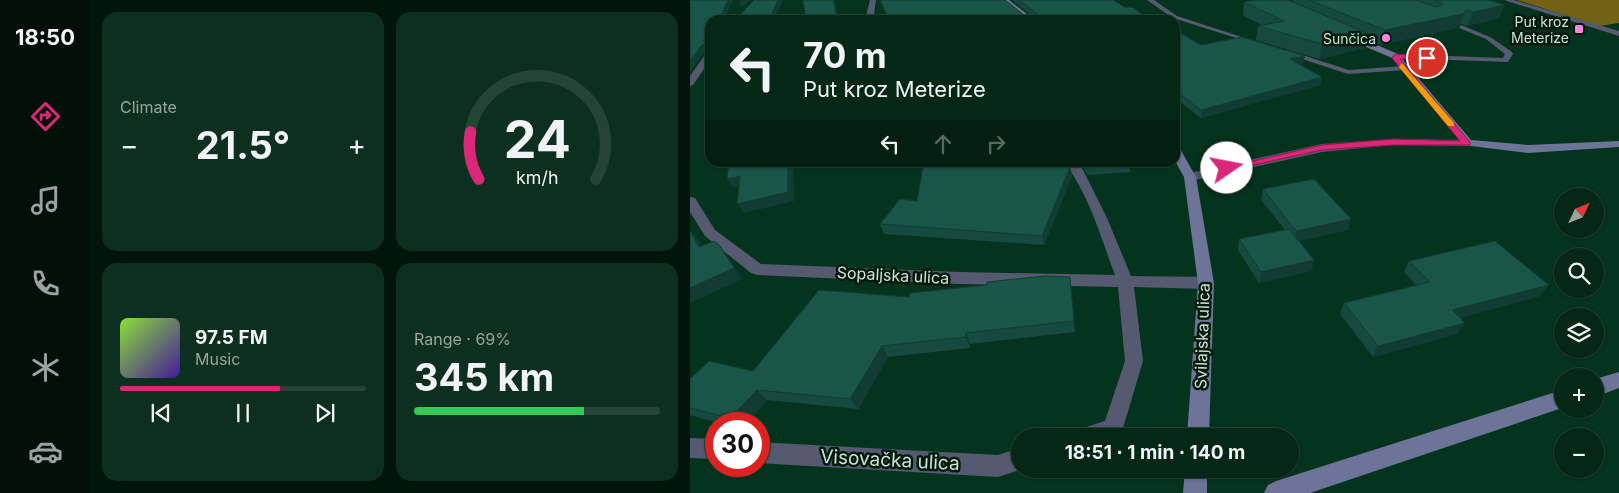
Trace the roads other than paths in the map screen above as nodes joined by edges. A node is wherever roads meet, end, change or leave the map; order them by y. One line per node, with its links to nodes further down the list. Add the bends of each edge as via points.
1 (873, 0): 5 (street)
2 (1005, 0): 6 (street)
3 (1150, 0): 7 (lane)
4 (1507, 0): 11 (street)
5 (870, 15)
6 (1024, 15)
7 (1172, 15)
8 (1180, 19): 12 (lane)
9 (1461, 27): 14 (lane, via 1488,38 1509,54 1505,60)
10 (1342, 34): 14 (street)
11 (1619, 34)
12 (1266, 45)
13 (1284, 51): 16 (lane, via 1348,72)
14 (1395, 56): 16 (street)
15 (705, 61): 17 (street)
16 (1404, 68): 18 (street)
17 (690, 83)
18 (1467, 143): 19 (street, via 1528,149); 22 (street, via 1393,142 1322,148)
19 (1619, 144)
20 (1180, 159): 22 (street, Svilajska ulica)
21 (1075, 167): 24 (street)
22 (1190, 177): 25 (street, Svilajska ulica)
23 (690, 201): 24 (street, Sopaljska ulica, via 710,233 758,269 959,278)
24 (1125, 280): 25 (street, Sopaljska ulica); 29 (street, via 1134,361)
25 (1206, 283): 30 (street, Svilajska ulica)
26 (1619, 380): 27 (street)
27 (1604, 385)
28 (1554, 401): 37 (street)
29 (1113, 428)
30 (1198, 428)
31 (690, 448): 32 (street)
32 (705, 449)
33 (770, 453): 34 (street, Visovačka ulica, via 998,466)
34 (1011, 462)
35 (1196, 478): 36 (street)
36 (1195, 493)
37 (1276, 493)

